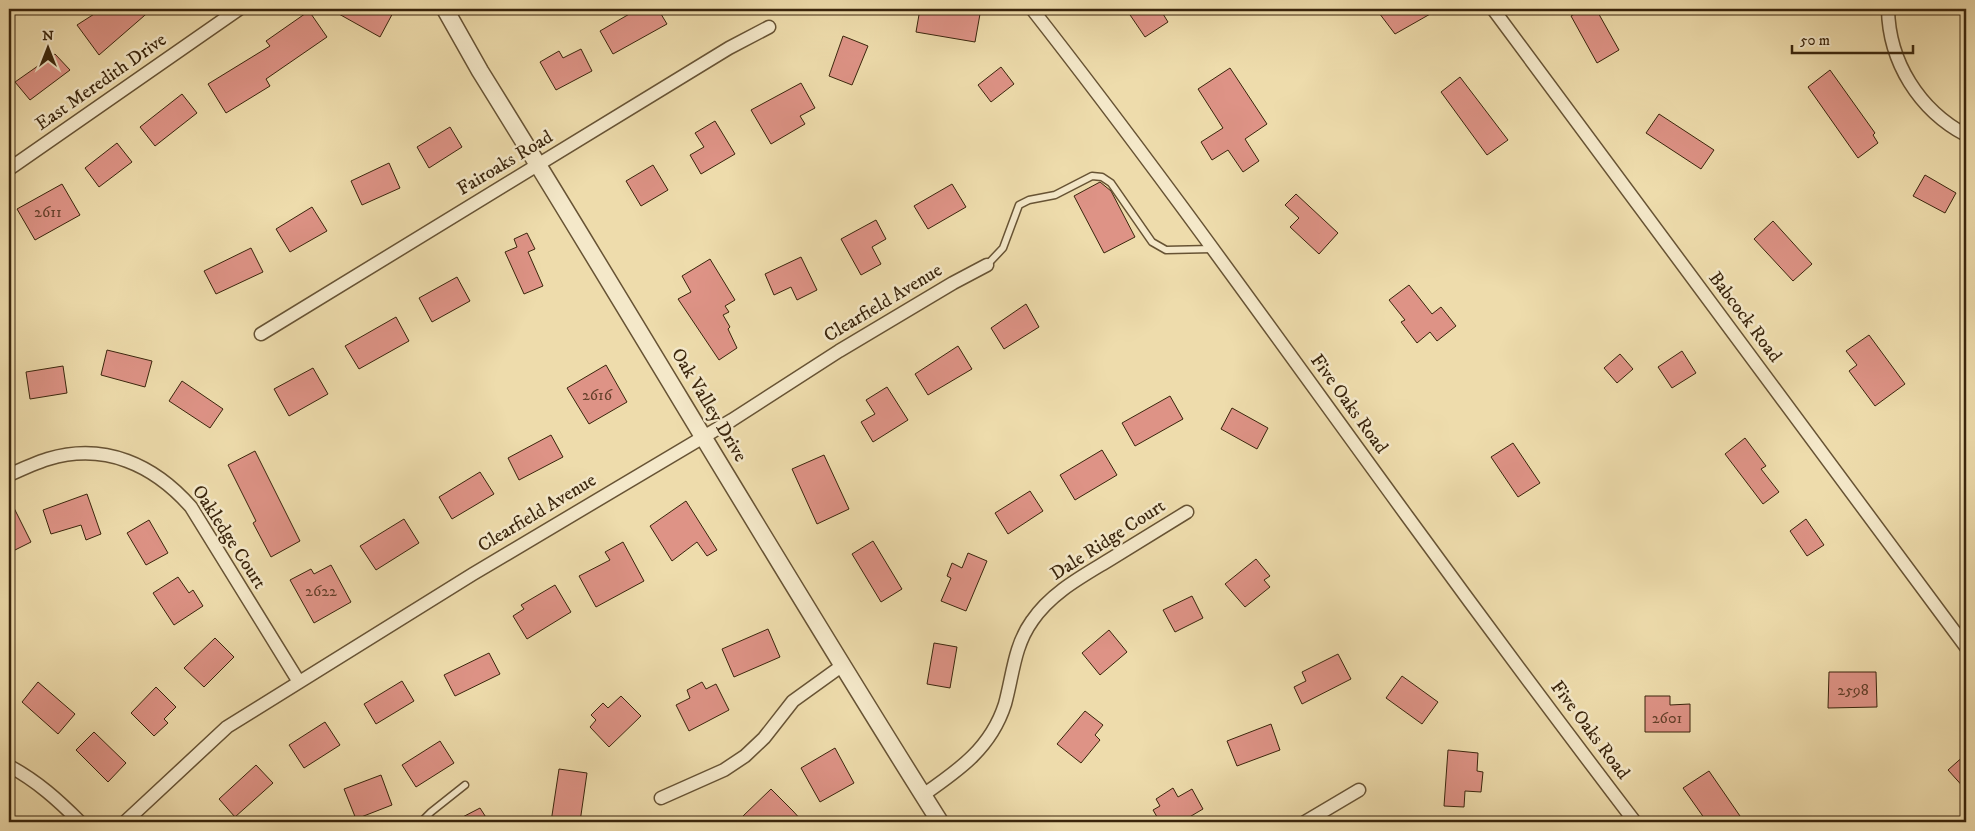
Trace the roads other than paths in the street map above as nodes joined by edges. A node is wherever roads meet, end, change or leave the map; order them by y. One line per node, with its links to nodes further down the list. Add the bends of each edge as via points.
1 (239, 9): 9 (street, East Meredith Drive)
2 (444, 9): 8 (street, Oak Valley Drive)
3 (1032, 9): 10 (street, Five Oaks Road)
4 (1493, 9): 16 (street, Babcock Road)
5 (1888, 9): 7 (street, via 1892,46 1912,87 1943,120)
6 (769, 27): 8 (street, Fairoaks Road)
7 (1966, 135)
8 (538, 165): 12 (street, Fairoaks Road); 13 (street, Oak Valley Drive)
9 (9, 168)
10 (1213, 249): 11 (lane, via 1166,250 1152,242 1111,183 1102,177 1092,176 1055,195 1019,205 1002,248); 29 (street, Five Oaks Road, via 1444,567)
11 (987, 265): 13 (street, Clearfield Avenue, via 953,282)
12 (261, 334)
13 (704, 436): 17 (street, Oak Valley Drive); 18 (street, Clearfield Avenue)
14 (9, 475): 18 (street, Oakledge Court, via 47,459 94,453 130,462 158,475 191,507)
15 (1187, 512): 22 (street, Dale Ridge Court, via 1066,587 1046,603 1021,640 1005,703 984,746 970,762)
16 (1966, 647)
17 (843, 665): 22 (street, Oak Valley Drive); 23 (street, via 793,701 745,756 724,770)
18 (299, 682): 25 (street, Clearfield Avenue, via 227,727)
19 (9, 766): 24 (street, via 55,796)
20 (465, 785): 26 (lane)
21 (1359, 790): 28 (street)
22 (923, 795): 27 (street, Oak Valley Drive)
23 (661, 798)
24 (80, 822)
25 (125, 822)
26 (421, 822)
27 (940, 822)
28 (1305, 822)
29 (1635, 822)

